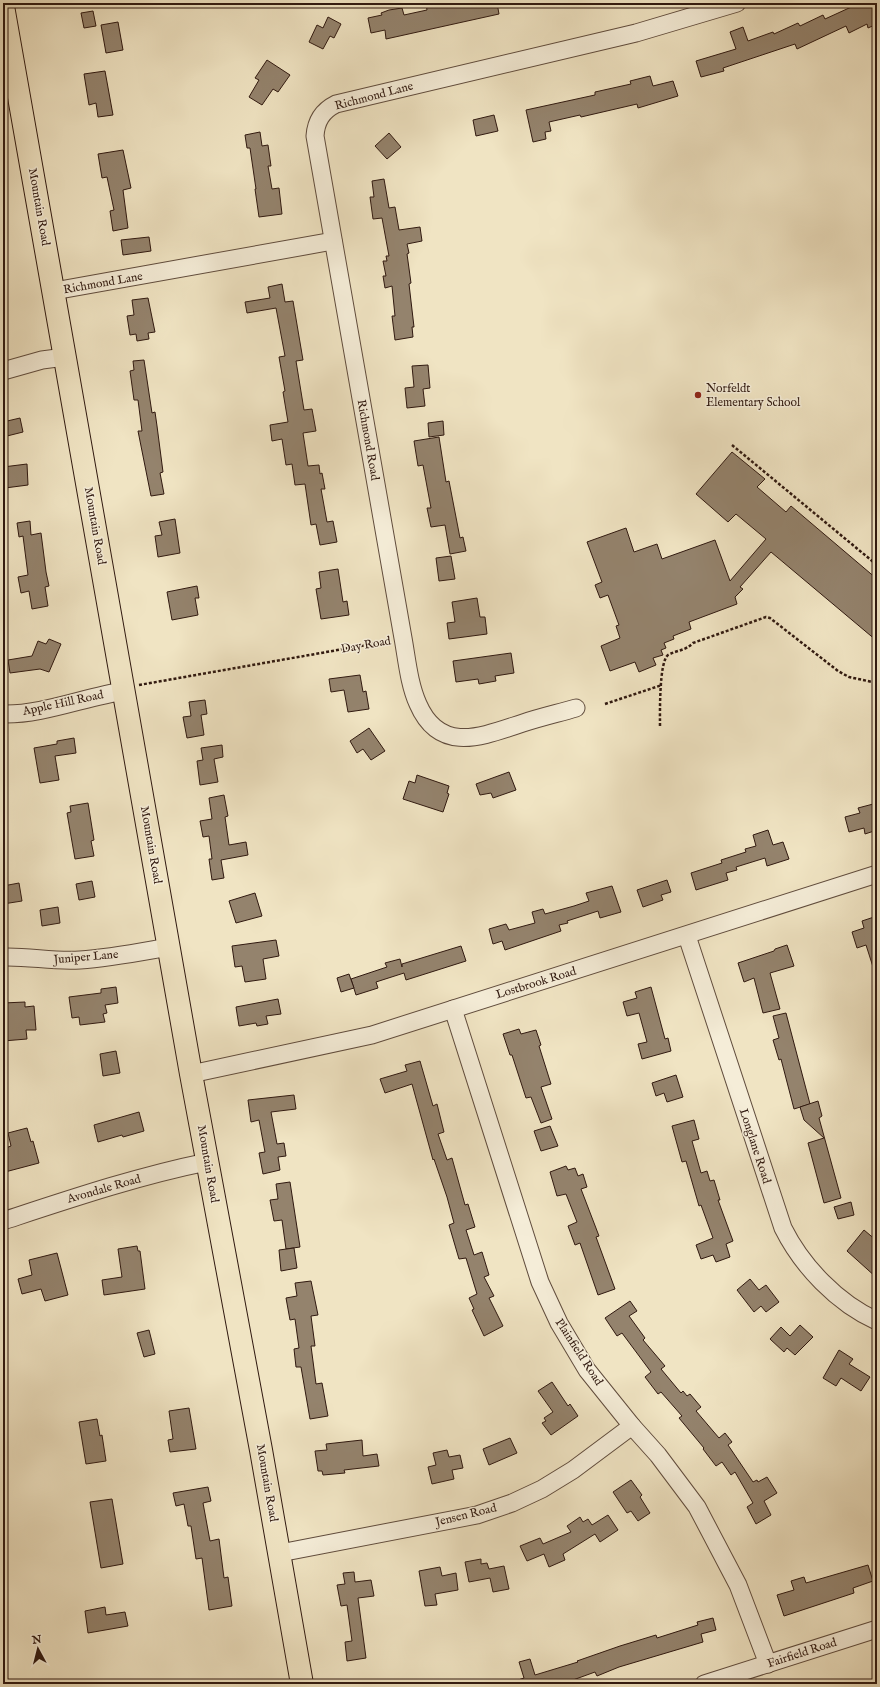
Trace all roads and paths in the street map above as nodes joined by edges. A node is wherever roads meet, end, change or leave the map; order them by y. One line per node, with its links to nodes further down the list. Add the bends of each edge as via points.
1 (737, 3): 3 (street, Richmond Lane, via 636,33 354,99 329,108 320,117 315,136)
2 (3, 6): 4 (main road, Mountain Road)
3 (333, 241): 4 (street, Richmond Lane); 9 (street, Richmond Road)
4 (54, 291): 5 (main road, Mountain Road)
5 (65, 357): 6 (street, via 42,360); 12 (main road, Mountain Road)
6 (3, 371)
7 (732, 445): 8 (path)
8 (877, 565)
9 (403, 638): 12 (path, Day Road); 14 (street, Day Road, via 419,708 426,720 448,736 481,737)
10 (877, 683): 11 (path, via 849,677 838,671 766,617 693,643 668,655 663,665)
11 (662, 684): 13 (path); 16 (path)
12 (129, 688): 15 (street, Apple Hill Road, via 25,713); 19 (main road, Mountain Road)
13 (605, 704)
14 (576, 708)
15 (3, 714)
16 (660, 726)
17 (877, 874): 18 (street, Lostbrook Road)
18 (687, 936): 21 (street, Lostbrook Road); 25 (street, Longlane Road, via 790,1243 812,1273 842,1299)
19 (169, 947): 20 (street, Juniper Lane, via 80,960 47,961 15,956); 22 (main road, Mountain Road)
20 (3, 957)
21 (453, 1009): 22 (street, Lostbrook Road, via 372,1035); 26 (street, Plainfield Road, via 540,1282 559,1323 587,1370)
22 (192, 1074): 23 (main road, Mountain Road)
23 (207, 1162): 24 (street, Avondale Road, via 181,1167); 27 (main road, Mountain Road)
24 (3, 1221)
25 (877, 1321)
26 (632, 1426): 27 (street, Jensen Road, via 573,1470 542,1489 505,1505 477,1515); 29 (street, Plainfield Road, via 658,1455 697,1507 738,1585)
27 (280, 1553): 30 (main road, Mountain Road)
28 (877, 1629): 29 (street, Fairfield Road)
29 (768, 1664): 31 (street, Fairfield Road)
30 (302, 1684)
31 (704, 1684)

